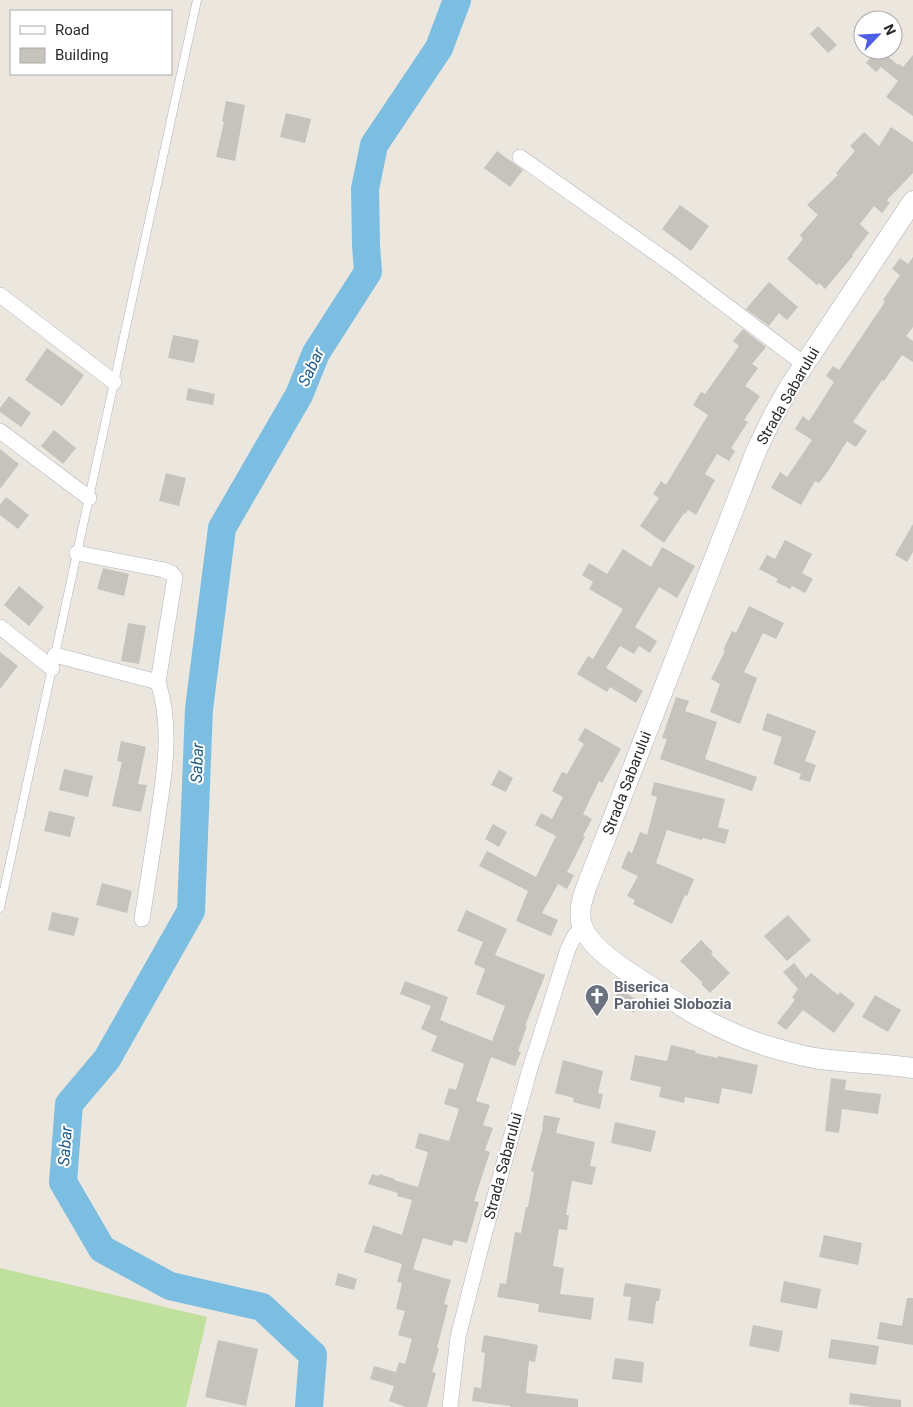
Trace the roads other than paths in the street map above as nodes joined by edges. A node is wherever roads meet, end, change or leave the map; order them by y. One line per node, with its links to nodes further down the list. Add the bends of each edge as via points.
1 (197, 0): 6 (lane)
2 (520, 157): 5 (street, via 670,263)
3 (913, 201): 5 (main road, Strada Sabarului)
4 (0, 295): 6 (street)
5 (804, 364): 15 (main road, Strada Sabarului, via 757,449 581,901)
6 (114, 382): 8 (lane)
7 (0, 431): 8 (street)
8 (89, 498): 9 (lane)
9 (77, 553): 11 (lane); 12 (street, via 164,570 175,577)
10 (0, 627): 11 (street)
11 (54, 662): 12 (street); 13 (lane)
12 (158, 682): 14 (street, via 167,734 166,768)
13 (0, 908)
14 (142, 919)
15 (582, 926): 16 (main road, via 595,945 622,967 702,1018 732,1033 779,1050 814,1058); 17 (street, Strada Sabarului, via 568,949 518,1110 458,1337)
16 (913, 1068)
17 (450, 1407)

